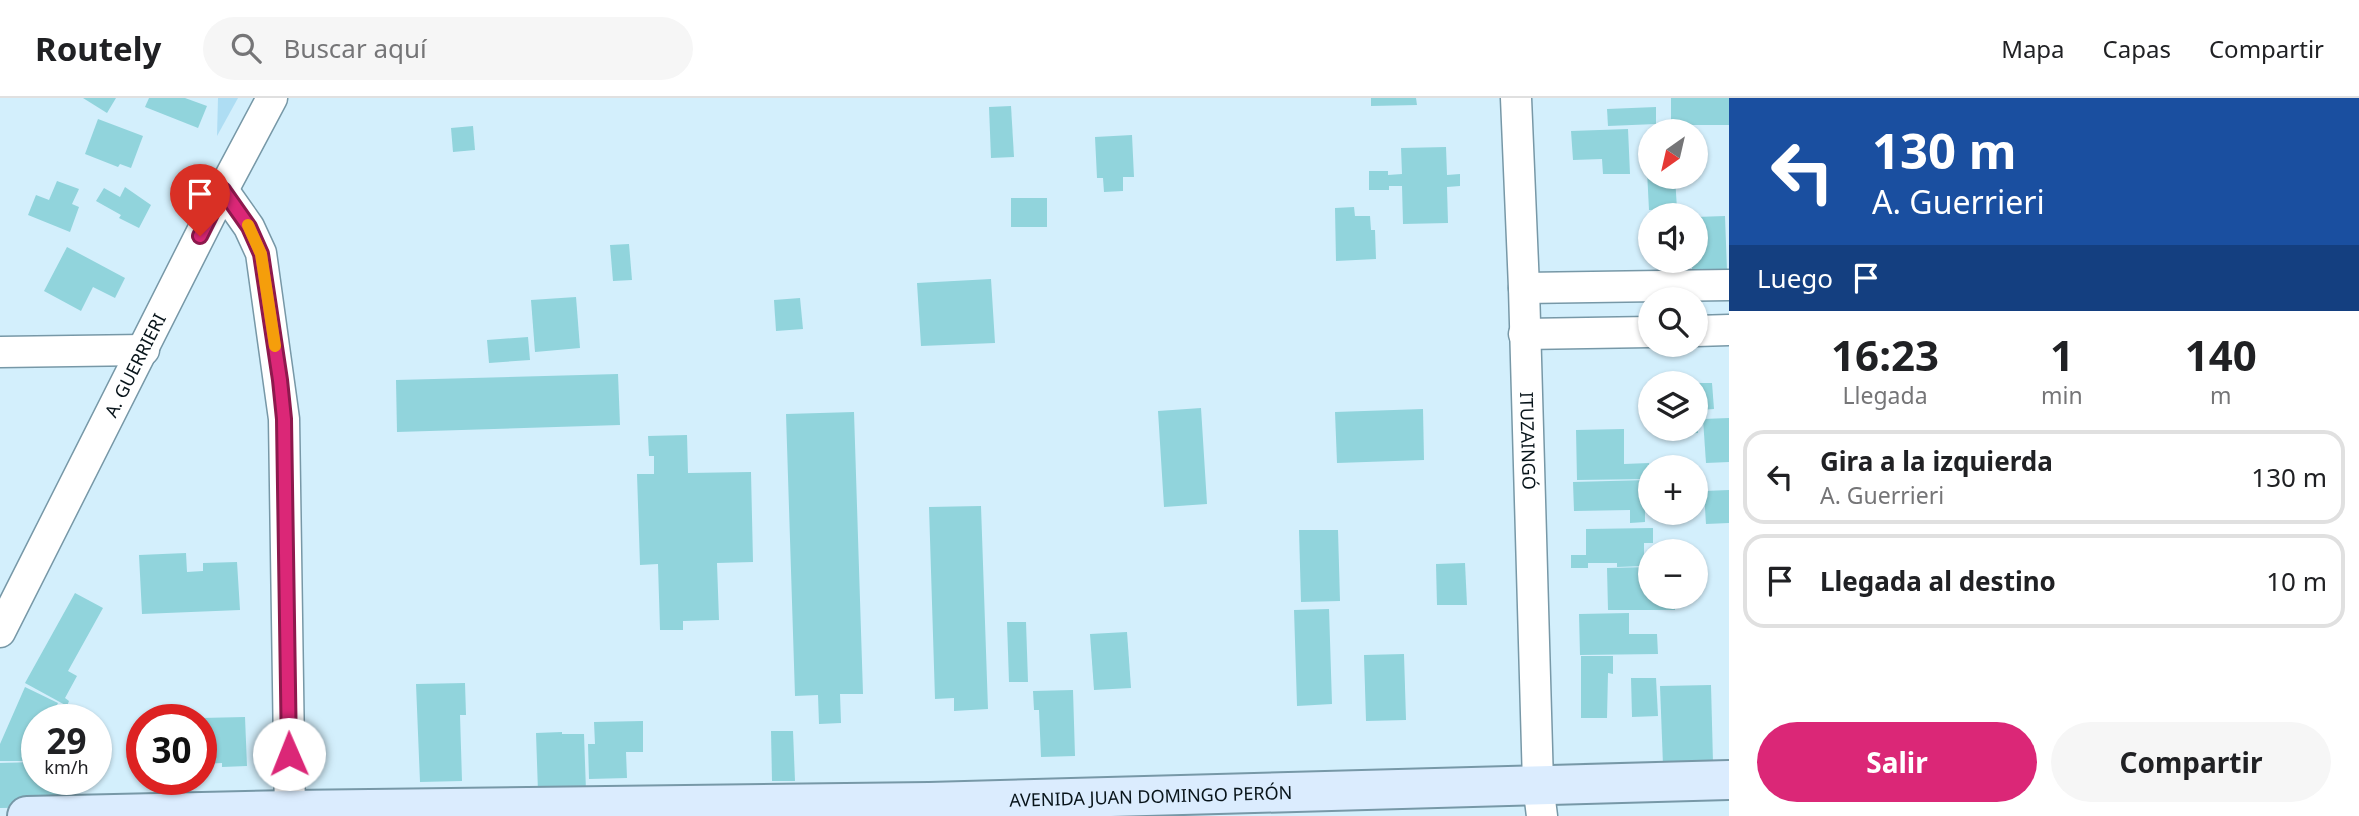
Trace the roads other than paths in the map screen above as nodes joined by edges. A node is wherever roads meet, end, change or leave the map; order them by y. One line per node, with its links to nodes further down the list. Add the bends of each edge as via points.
1 (272, 98): 3 (street, A. GUERRIERI)
2 (1517, 98): 5 (street, ITUZAINGÓ)
3 (223, 190): 10 (street, A. GUERRIERI); 16 (street, via 261,254 283,407)
4 (1729, 285): 5 (street)
5 (1524, 288): 9 (street, ITUZAINGÓ)
6 (1729, 330): 7 (street)
7 (1708, 331)
8 (1638, 332): 9 (street)
9 (1524, 334): 14 (street, ITUZAINGÓ)
10 (144, 350): 11 (street); 12 (street, A. GUERRIERI)
11 (0, 352)
12 (0, 632)
13 (1729, 780): 14 (main road, AVENIDA JUAN DOMINGO PERÓN)
14 (1540, 800): 15 (main road, AVENIDA JUAN DOMINGO PERÓN)
15 (930, 809): 16 (main road, AVENIDA JUAN DOMINGO PERÓN)
16 (290, 813): 17 (main road, AVENIDA JUAN DOMINGO PERÓN)
17 (27, 816)

